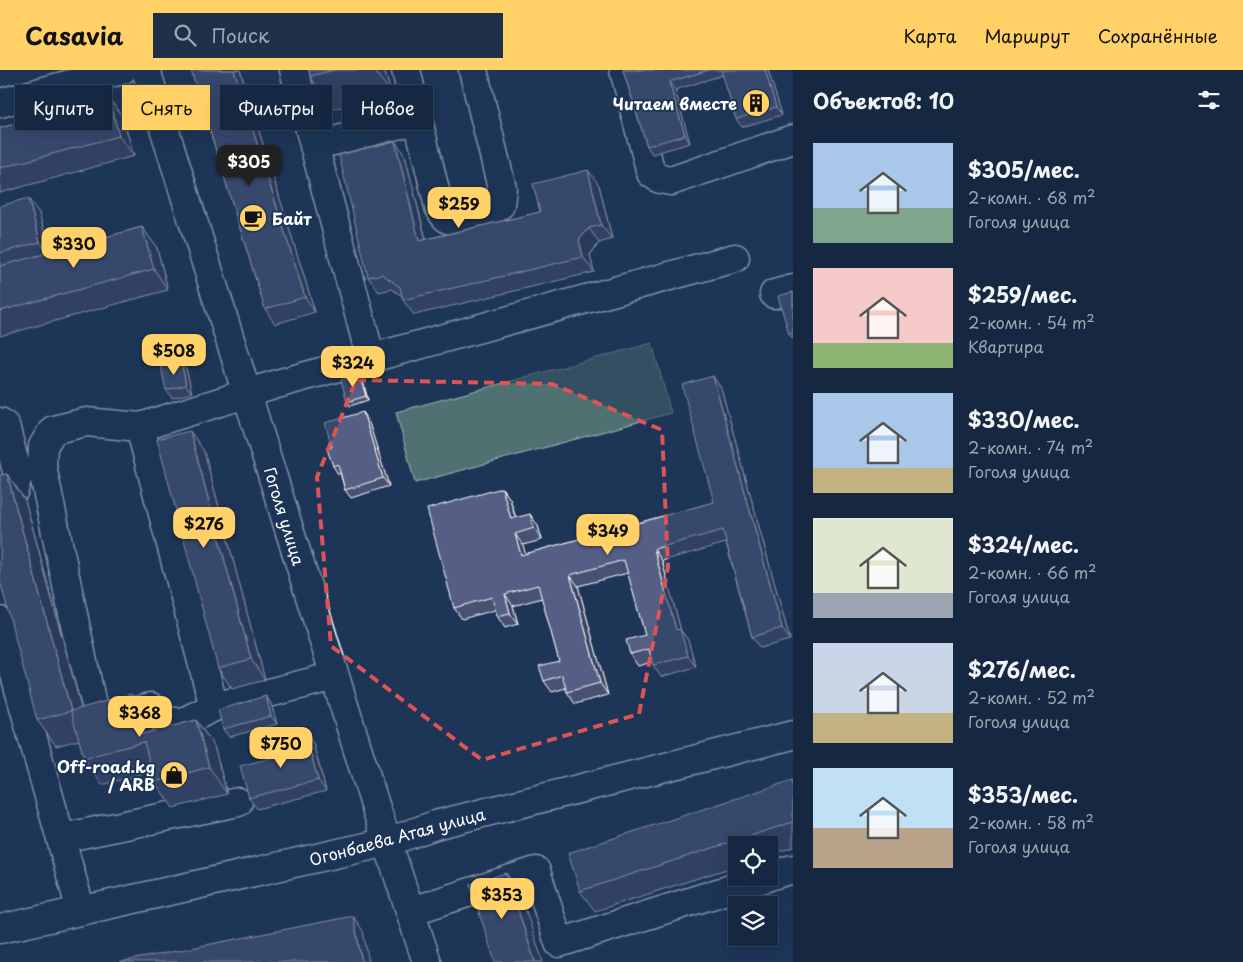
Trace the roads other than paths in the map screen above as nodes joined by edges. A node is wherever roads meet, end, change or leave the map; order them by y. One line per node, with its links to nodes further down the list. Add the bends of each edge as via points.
1 (122, 70): 8 (street)
2 (146, 70): 15 (street, Гоголя улица)
3 (294, 70): 12 (street)
4 (406, 70): 7 (street)
5 (473, 70): 10 (street, via 502,188 500,205 490,214 458,222 446,218 439,207)
6 (624, 70): 11 (street, via 651,173 660,178 671,181)
7 (409, 85)
8 (0, 103)
9 (377, 130): 12 (street)
10 (419, 130)
11 (793, 139)
12 (314, 146): 14 (street)
13 (735, 258): 14 (street)
14 (371, 359): 15 (street)
15 (247, 393): 17 (street); 20 (street, Гоголя улица)
16 (0, 422): 18 (street, via 5,426 18,475 14,490)
17 (140, 427): 21 (street); 21 (street, via 86,422 53,430 43,446 42,466 92,705 100,716 112,717 152,707 168,722 183,722)
18 (0, 498)
19 (0, 621): 24 (street)
20 (335, 676): 21 (street); 25 (street, Гоголя улица)
21 (214, 707)
22 (793, 735): 25 (street, Огонбаева Атая улица, via 435,825)
23 (238, 802): 24 (street)
24 (62, 838): 29 (street)
25 (388, 842): 29 (street, Огонбаева Атая улица); 30 (street, Гоголя улица)
26 (793, 869): 27 (street)
27 (778, 873)
28 (740, 886): 30 (street, via 559,943 536,871)
29 (81, 911): 31 (street, Огонбаева Атая улица)
30 (411, 911): 32 (street, Гоголя улица)
31 (0, 929)
32 (427, 962)

